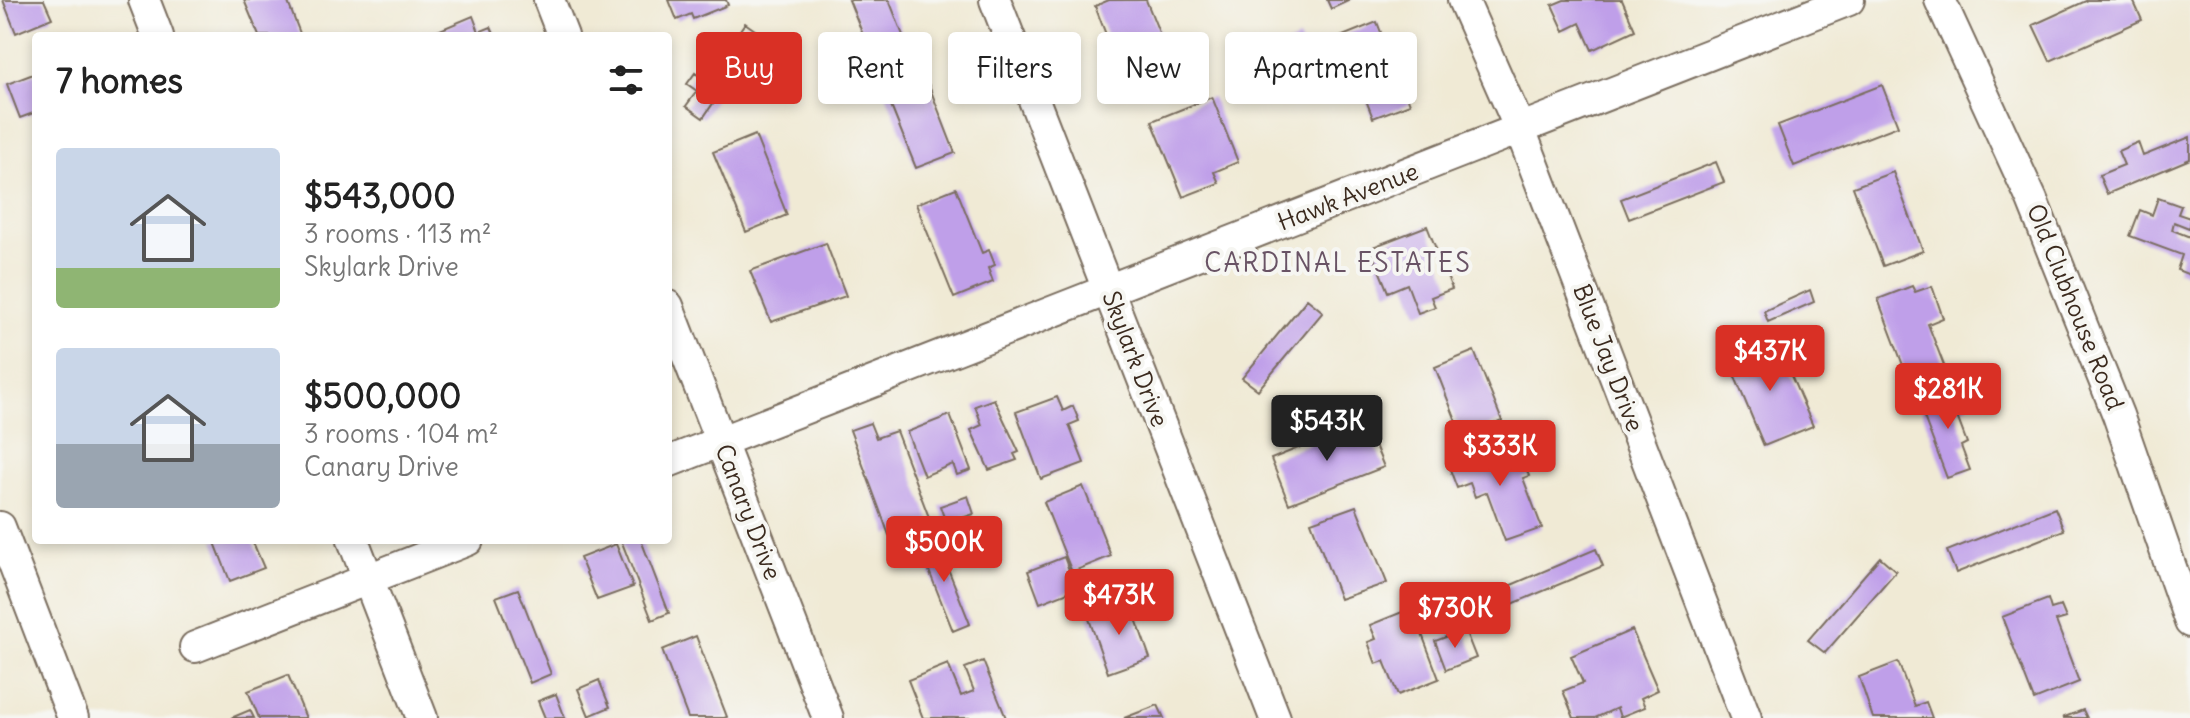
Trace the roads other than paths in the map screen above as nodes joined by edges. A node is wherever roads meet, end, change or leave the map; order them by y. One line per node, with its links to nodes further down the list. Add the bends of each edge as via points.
1 (144, 0): 7 (street)
2 (549, 0): 8 (street)
3 (995, 0): 10 (street, Skylark Drive)
4 (1463, 0): 9 (street, Blue Jay Drive)
5 (1849, 0): 9 (street, Hawk Avenue)
6 (1940, 0): 18 (street, Old Clubhouse Road, via 2032,200 2118,415)
7 (156, 32)
8 (561, 32)
9 (1520, 129): 10 (street, Hawk Avenue); 24 (street, Blue Jay Drive)
10 (1108, 291): 12 (street, Hawk Avenue); 23 (street, Skylark Drive)
11 (672, 316): 12 (street, Canary Drive)
12 (721, 441): 13 (street, Hawk Avenue); 22 (street, Canary Drive)
13 (672, 460)
14 (0, 527): 20 (street)
15 (355, 544): 17 (street)
16 (458, 544): 17 (street)
17 (368, 579): 19 (street); 21 (street)
18 (2190, 622)
19 (195, 647)
20 (73, 718)
21 (422, 718)
22 (828, 718)
23 (1275, 718)
24 (1746, 718)

